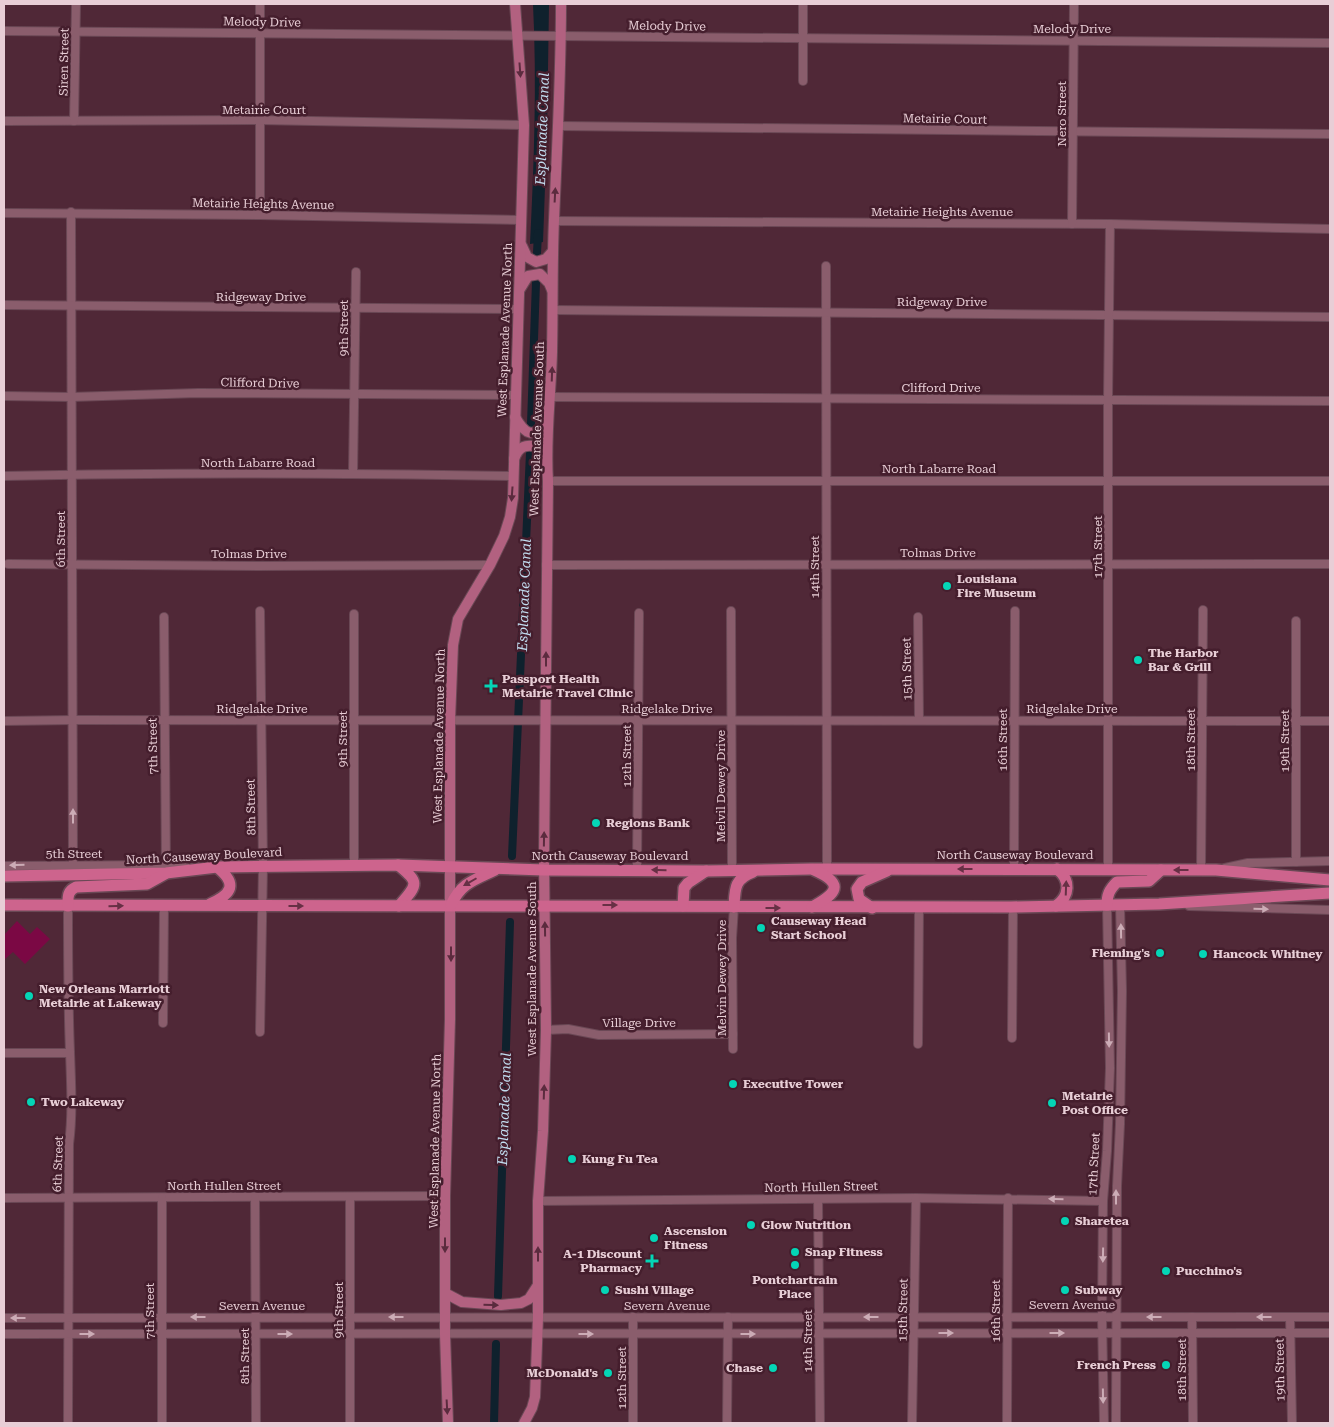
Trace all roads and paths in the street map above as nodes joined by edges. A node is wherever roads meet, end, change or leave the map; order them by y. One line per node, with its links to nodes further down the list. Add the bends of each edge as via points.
1 (76, 4): 8 (street, Siren Street)
2 (260, 4): 9 (street)
3 (515, 4): 10 (main road, West Esplanade Avenue North)
4 (561, 4): 11 (main road, West Esplanade Avenue South)
5 (803, 4): 12 (street)
6 (1074, 4): 13 (street, Nero Street)
7 (4, 31): 8 (street, Melody Drive)
8 (76, 31): 9 (street, Melody Drive); 18 (street, Siren Street)
9 (259, 33): 10 (street, Melody Drive); 16 (street)
10 (518, 35): 11 (street, Melody Drive); 19 (main road, West Esplanade Avenue North, one-way to 19)
11 (558, 36): 12 (street, Melody Drive); 20 (main road, West Esplanade Avenue South)
12 (803, 38): 13 (street, Melody Drive); 15 (street)
13 (1074, 40): 14 (street, Melody Drive); 21 (street, Nero Street)
14 (1330, 43)
15 (803, 81)
16 (259, 120): 18 (street, Metairie Court); 19 (street, Metairie Court); 25 (street)
17 (4, 121): 18 (street, Metairie Court)
18 (74, 121)
19 (524, 125): 26 (main road, West Esplanade Avenue North)
20 (559, 126): 21 (street, Metairie Court); 27 (main road, West Esplanade Avenue South, one-way to 20)
21 (1073, 131): 22 (street, Metairie Court); 28 (street, Nero Street)
22 (1330, 134)
23 (70, 212): 24 (street, Metairie Heights Avenue); 25 (street, Metairie Heights Avenue); 38 (street, 6th Street)
24 (4, 213)
25 (260, 214): 26 (street, Metairie Heights Avenue)
26 (521, 220): 31 (main road, West Esplanade Avenue North)
27 (554, 221): 28 (street, Metairie Heights Avenue); 32 (main road, West Esplanade Avenue South)
28 (1072, 224): 29 (street, Metairie Heights Avenue)
29 (1110, 224): 30 (street, Metairie Heights Avenue); 43 (street, 17th Street)
30 (1330, 229)
31 (520, 243): 32 (main road, via 527,257 536,262 546,259); 36 (main road, West Esplanade Avenue North)
32 (553, 251): 35 (main road, West Esplanade Avenue South)
33 (826, 266): 42 (street, 14th Street)
34 (356, 272): 39 (street, 9th Street)
35 (553, 291): 36 (main road, via 545,278 534,274 528,276); 41 (main road, West Esplanade Avenue South)
36 (519, 292): 40 (main road, West Esplanade Avenue North)
37 (4, 305): 38 (street, Ridgeway Drive)
38 (71, 307): 39 (street, Ridgeway Drive); 48 (street, 6th Street)
39 (356, 308): 40 (street, Ridgeway Drive); 45 (street, 9th Street)
40 (518, 309): 46 (main road, West Esplanade Avenue North)
41 (553, 310): 42 (street, Ridgeway Drive); 49 (main road, West Esplanade Avenue South, one-way to 41)
42 (826, 312): 43 (street, Ridgeway Drive); 50 (street, 14th Street)
43 (1110, 315): 44 (street, Ridgeway Drive); 51 (street, 17th Street)
44 (1330, 317)
45 (355, 395): 46 (street, Clifford Drive); 48 (street, Clifford Drive, via 198,393); 58 (street, 9th Street)
46 (516, 395): 53 (main road, West Esplanade Avenue North)
47 (4, 396): 48 (street, Clifford Drive)
48 (71, 397): 57 (street, 6th Street)
49 (551, 397): 50 (street, Clifford Drive); 54 (main road, West Esplanade Avenue South)
50 (825, 399): 51 (street, Clifford Drive); 62 (street, 14th Street)
51 (1108, 400): 52 (street, Clifford Drive); 63 (street, 17th Street)
52 (1330, 401)
53 (515, 416): 54 (main road, via 524,430 531,433 538,432); 55 (main road, West Esplanade Avenue North)
54 (548, 422): 56 (main road, West Esplanade Avenue South)
55 (514, 460): 56 (main road, via 517,450 533,446 539,447); 60 (main road, West Esplanade Avenue North)
56 (547, 462): 61 (main road, West Esplanade Avenue South)
57 (72, 474): 58 (street, North Labarre Road); 59 (street, North Labarre Road); 66 (street, 6th Street)
58 (353, 474): 60 (street, North Labarre Road)
59 (4, 476)
60 (513, 476): 70 (main road, West Esplanade Avenue North, one-way to 70, via 510,517)
61 (548, 481): 62 (street, North Labarre Road); 71 (main road, West Esplanade Avenue South)
62 (825, 481): 63 (street, North Labarre Road); 67 (street, 14th Street)
63 (1109, 481): 64 (street, North Labarre Road); 68 (street, 17th Street)
64 (1330, 481)
65 (8, 564): 66 (street, Tolmas Drive)
66 (72, 564): 70 (street, Tolmas Drive); 81 (street, 6th Street)
67 (826, 564): 68 (street, Tolmas Drive); 71 (street, Tolmas Drive); 89 (street, 14th Street)
68 (1109, 564): 69 (street, Tolmas Drive); 92 (street, 17th Street)
69 (1330, 564)
70 (490, 565): 85 (main road, West Esplanade Avenue North, via 458,619 452,645)
71 (546, 565): 86 (main road, West Esplanade Avenue South, one-way to 71)
72 (1203, 610): 94 (street, 18th Street)
73 (260, 611): 83 (street, 8th Street)
74 (731, 611): 88 (street, Melvil Dewey Drive)
75 (1015, 611): 91 (street, 16th Street)
76 (639, 613): 87 (street, 12th Street)
77 (354, 614): 84 (street, 9th Street)
78 (164, 617): 82 (street, 7th Street)
79 (918, 617): 90 (street, 15th Street)
80 (1296, 621): 95 (street, 19th Street)
81 (72, 720): 82 (street, Ridgelake Drive); 93 (street, Ridgelake Drive); 99 (street, 6th Street, one-way to 81)
82 (164, 720): 83 (street, Ridgelake Drive); 106 (street, 7th Street)
83 (261, 720): 84 (street, Ridgelake Drive); 103 (street, 8th Street)
84 (354, 720): 85 (street, Ridgelake Drive); 100 (street, 9th Street)
85 (450, 720): 86 (street, Ridgelake Drive); 105 (main road, West Esplanade Avenue North)
86 (545, 720): 87 (street, Ridgelake Drive); 113 (main road, West Esplanade Avenue South, one-way to 86)
87 (638, 720): 88 (street, Ridgelake Drive); 114 (street, 12th Street)
88 (732, 720): 89 (street, Ridgelake Drive); 121 (street, Melvil Dewey Drive)
89 (827, 720): 90 (street, Ridgelake Drive); 109 (street, 14th Street)
90 (919, 720): 91 (street, Ridgelake Drive)
91 (1014, 720): 92 (street, Ridgelake Drive); 110 (street, 16th Street)
92 (1108, 720): 94 (street, Ridgelake Drive); 112 (street, 17th Street)
93 (4, 721)
94 (1202, 721): 95 (street, Ridgelake Drive); 118 (street, 18th Street)
95 (1296, 721): 96 (street, Ridgelake Drive); 98 (street, 19th Street)
96 (1330, 721)
97 (1330, 861): 98 (street, North Causeway Boulevard)
98 (1296, 862): 119 (street, North Causeway Boulevard, via 1248,863)
99 (73, 865): 102 (street, 5th Street, one-way to 102); 106 (street, 5th Street)
100 (354, 865): 101 (highway, North Causeway Boulevard); 103 (highway, North Causeway Boulevard)
101 (398, 865): 105 (highway, North Causeway Boulevard); 134 (highway, via 412,876 414,884)
102 (4, 866)
103 (263, 866): 104 (highway, North Causeway Boulevard); 133 (street, 8th Street)
104 (211, 868): 106 (highway, North Causeway Boulevard); 132 (highway, via 226,874 230,886 223,898)
105 (451, 868): 107 (highway, North Causeway Boulevard); 128 (main road, West Esplanade Avenue North)
106 (166, 869): 122 (highway, North Causeway Boulevard); 131 (highway, via 147,884 76,887 68,894)
107 (498, 869): 113 (highway, North Causeway Boulevard); 128 (highway, one-way to 128, via 467,883)
108 (811, 869): 109 (highway, North Causeway Boulevard); 115 (highway, North Causeway Boulevard); 140 (highway, via 834,885 831,896)
109 (827, 869): 116 (highway, North Causeway Boulevard)
110 (1014, 869): 111 (highway, North Causeway Boulevard); 116 (highway, North Causeway Boulevard, one-way to 116)
111 (1057, 869): 112 (highway, North Causeway Boulevard); 136 (highway, one-way to 111, via 1065,897 1067,885)
112 (1108, 869): 117 (highway, North Causeway Boulevard)
113 (544, 870): 114 (highway, North Causeway Boulevard); 129 (main road, West Esplanade Avenue South)
114 (637, 870): 120 (highway, North Causeway Boulevard, one-way to 114)
115 (757, 870): 121 (highway, North Causeway Boulevard); 138 (highway, via 745,875 735,888)
116 (891, 870): 141 (highway, via 862,882 857,889 859,899)
117 (1161, 870): 118 (highway, North Causeway Boulevard, one-way to 117); 130 (highway, via 1149,880 1117,882 1107,895)
118 (1201, 870): 119 (highway, North Causeway Boulevard)
119 (1216, 870): 123 (highway, North Causeway Boulevard)
120 (706, 871): 121 (highway, North Causeway Boulevard); 135 (highway, via 684,888)
121 (732, 871)
122 (4, 876)
123 (1330, 880)
124 (1330, 893): 125 (highway)
125 (1159, 904): 137 (highway); 143 (street, one-way to 143)
126 (4, 905): 131 (highway)
127 (164, 905): 131 (highway, one-way to 127); 132 (highway); 144 (street)
128 (451, 905): 129 (highway); 134 (highway); 153 (main road, West Esplanade Avenue North, one-way to 153)
129 (544, 905): 135 (highway, one-way to 135); 145 (main road, West Esplanade Avenue South, one-way to 129)
130 (1108, 905): 136 (highway); 137 (highway); 163 (street, 17th Street, one-way to 163, via 1110,1068)
131 (68, 906): 152 (street, 6th Street)
132 (206, 906): 133 (highway)
133 (262, 906): 134 (highway, one-way to 134); 146 (street, 8th Street)
134 (399, 906)
135 (683, 906): 138 (highway)
136 (1056, 906): 139 (highway)
137 (1120, 906): 166 (street, 17th Street, one-way to 137, via 1120,1124)
138 (734, 907): 140 (highway, one-way to 140); 147 (street, Melvin Dewey Drive)
139 (1013, 907): 142 (highway); 148 (street)
140 (810, 908): 141 (highway)
141 (872, 908): 142 (highway)
142 (919, 908): 149 (street)
143 (1330, 910)
144 (163, 1023)
145 (546, 1030): 147 (street, Village Drive, via 568,1029 598,1035); 162 (main road, West Esplanade Avenue South, one-way to 145)
146 (260, 1032)
147 (733, 1034): 150 (street, Melvin Dewey Drive)
148 (1012, 1038)
149 (918, 1044)
150 (733, 1049)
151 (4, 1053): 152 (street)
152 (70, 1053): 156 (street, 6th Street)
153 (445, 1196): 154 (street, North Hullen Street); 165 (main road, West Esplanade Avenue North, one-way to 165)
154 (350, 1197): 158 (street, North Hullen Street); 168 (street, 9th Street)
155 (4, 1198): 156 (street, North Hullen Street)
156 (69, 1198): 157 (street, North Hullen Street); 181 (street, 6th Street)
157 (162, 1198): 158 (street, North Hullen Street); 167 (street, 7th Street)
158 (255, 1198): 182 (street, 8th Street)
159 (916, 1198): 160 (street, North Hullen Street); 161 (street, North Hullen Street); 174 (street, 15th Street)
160 (1008, 1198): 163 (street, North Hullen Street, one-way to 160); 175 (street, 16th Street)
161 (818, 1199): 162 (street, North Hullen Street); 173 (street, 14th Street)
162 (538, 1201): 164 (main road, West Esplanade Avenue South, one-way to 162)
163 (1103, 1201): 176 (street, 17th Street, one-way to 176)
164 (538, 1285): 165 (main road, one-way to 164, via 462,1302 500,1305 529,1299); 170 (main road, West Esplanade Avenue South)
165 (445, 1293): 169 (main road, West Esplanade Avenue North)
166 (1115, 1316): 176 (street, Severn Avenue); 177 (street, Severn Avenue, one-way to 166); 199 (street, 17th Street)
167 (162, 1317): 181 (street, Severn Avenue); 182 (street, Severn Avenue, one-way to 167); 189 (street, 7th Street)
168 (350, 1317): 169 (street, Severn Avenue, one-way to 168); 182 (street, Severn Avenue); 191 (street, 9th Street)
169 (445, 1317): 170 (street, Severn Avenue); 192 (main road, West Esplanade Avenue North)
170 (538, 1317): 171 (street, Severn Avenue); 193 (main road, West Esplanade Avenue South)
171 (633, 1317): 172 (street, Severn Avenue); 194 (street, 12th Street)
172 (728, 1317): 173 (street, Severn Avenue); 195 (street)
173 (819, 1317): 174 (street, Severn Avenue, one-way to 173); 196 (street, 14th Street)
174 (914, 1317): 175 (street, Severn Avenue); 197 (street, 15th Street)
175 (1008, 1317): 176 (street, Severn Avenue); 198 (street, 16th Street)
176 (1102, 1317): 183 (street, 17th Street)
177 (1192, 1317): 178 (street, Severn Avenue, one-way to 177); 184 (street, 18th Street)
178 (1290, 1317): 179 (street, Severn Avenue); 185 (street, 19th Street)
179 (1330, 1317)
180 (4, 1318): 181 (street, Severn Avenue, one-way to 180)
181 (68, 1318): 188 (street, 6th Street)
182 (256, 1318): 190 (street, 8th Street)
183 (1103, 1333): 198 (street, one-way to 183); 199 (street); 213 (street, 17th Street, one-way to 213)
184 (1193, 1333): 185 (street); 199 (street); 215 (street, 18th Street)
185 (1291, 1333): 186 (street); 216 (street, 19th Street)
186 (1330, 1333)
187 (4, 1334): 188 (street)
188 (68, 1334): 189 (street, one-way to 189); 201 (street, 6th Street)
189 (162, 1334): 190 (street); 202 (street, 7th Street)
190 (256, 1334): 191 (street, one-way to 191); 203 (street, 8th Street)
191 (350, 1334): 192 (street); 204 (street, 9th Street)
192 (445, 1334): 193 (street); 205 (main road, West Esplanade Avenue North, one-way to 205)
193 (537, 1334): 194 (street, one-way to 194); 200 (main road, West Esplanade Avenue South)
194 (633, 1334): 195 (street); 208 (street, 12th Street)
195 (728, 1334): 196 (street, one-way to 196); 209 (street)
196 (818, 1334): 197 (street); 210 (street, 14th Street)
197 (914, 1334): 198 (street, one-way to 198); 211 (street, 15th Street)
198 (1008, 1334): 212 (street, 16th Street)
199 (1115, 1334): 214 (street, 17th Street)
200 (532, 1406): 206 (main road, West Esplanade Avenue South); 207 (main road)
201 (68, 1423)
202 (162, 1423)
203 (256, 1423)
204 (350, 1423)
205 (448, 1423)
206 (524, 1423)
207 (532, 1423)
208 (633, 1423)
209 (727, 1423)
210 (820, 1423)
211 (912, 1423)
212 (1007, 1423)
213 (1104, 1423)
214 (1116, 1423)
215 (1193, 1423)
216 (1292, 1423)

